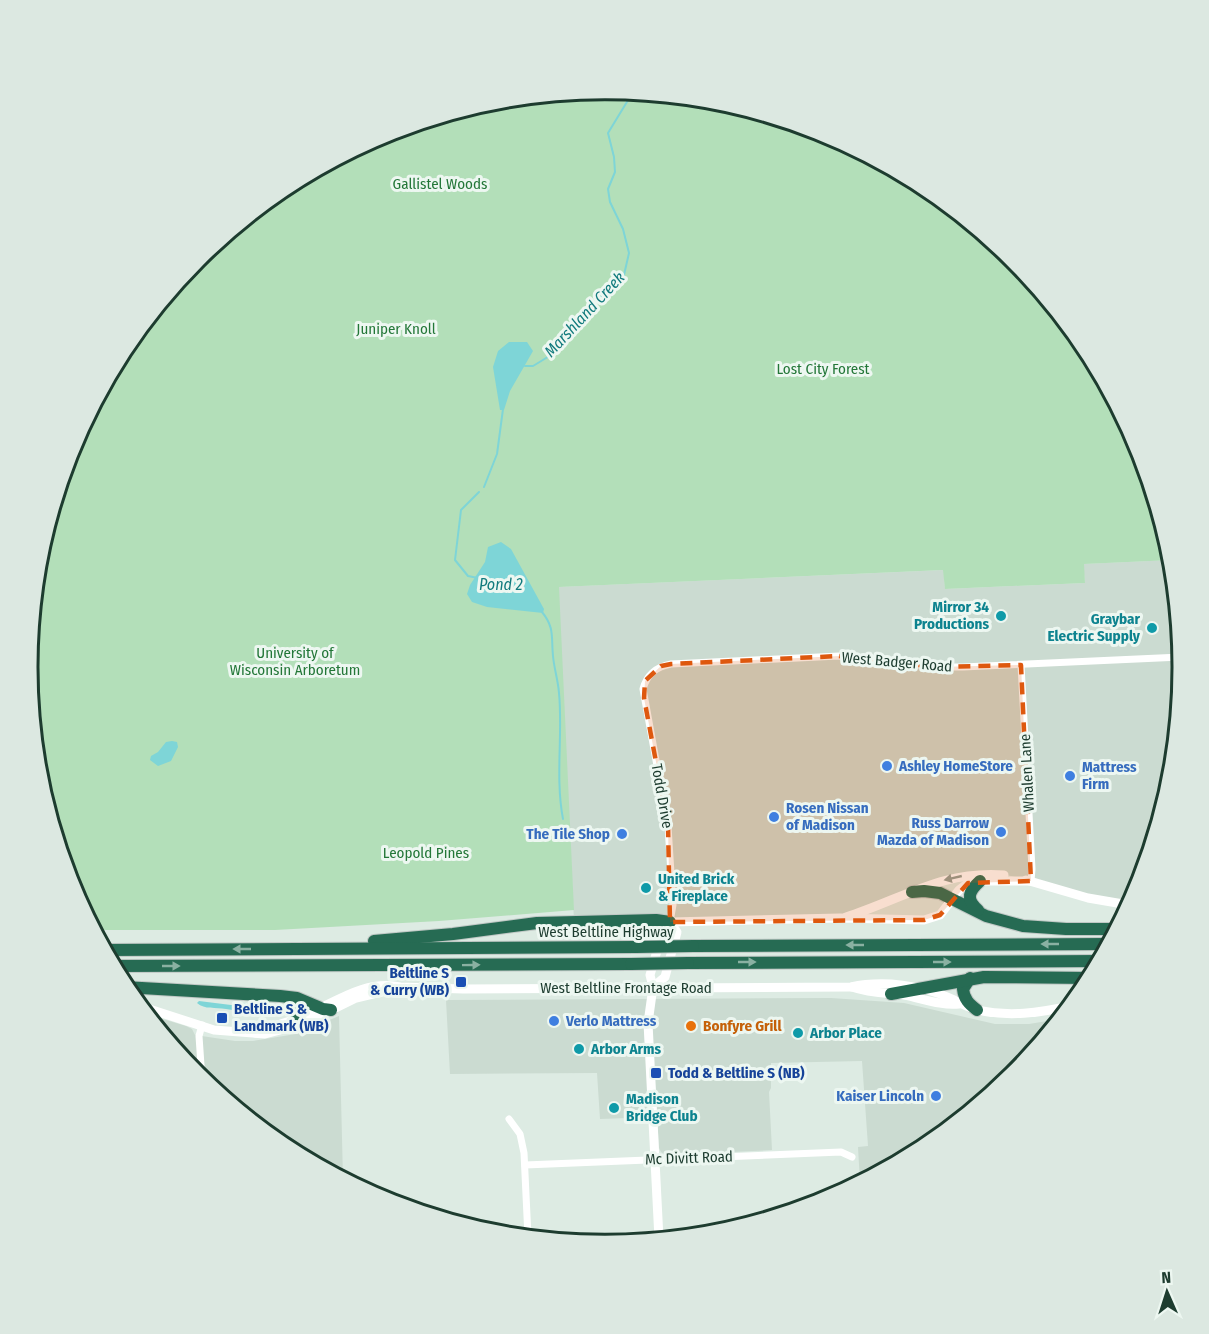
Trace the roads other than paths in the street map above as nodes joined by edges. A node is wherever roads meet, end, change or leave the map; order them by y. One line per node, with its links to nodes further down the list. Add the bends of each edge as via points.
1 (1171, 657): 2 (street, West Badger Road)
2 (1021, 665): 3 (street, West Badger Road, via 937,667 839,656 671,664); 5 (street, Whalen Lane)
3 (651, 673): 11 (street, Todd Drive, via 643,689 668,826)
4 (980, 881): 5 (street); 7 (street, via 968,883); 9 (highway, via 968,895 969,901)
5 (1031, 881): 6 (street, one-way to 6, via 1006,875 970,874); 8 (street)
6 (912, 892): 7 (highway, via 933,892); 10 (street)
7 (951, 900): 9 (highway); 10 (street, via 940,915 924,920)
8 (1120, 903)
9 (986, 916): 12 (highway, via 1040,928)
10 (840, 918): 11 (street)
11 (670, 922): 14 (highway, via 537,923); 21 (street, Todd Drive, via 663,930 650,975); 21 (street, Todd Drive, via 677,932 664,977)
12 (1107, 929)
13 (1100, 944): 14 (highway, West Beltline Highway, one-way to 14, bridge)
14 (271, 949): 15 (highway, West Beltline Highway, one-way to 15)
15 (112, 950)
16 (1090, 961): 17 (highway, West Beltline Highway, one-way to 16, bridge)
17 (123, 966)
18 (970, 978): 19 (highway); 23 (highway); 30 (highway, via 963,989 964,997)
19 (1079, 978)
20 (137, 987): 25 (highway)
21 (653, 987): 22 (street, West Beltline Frontage Road); 27 (street, West Beltline Frontage Road, via 463,989 391,985 347,994); 37 (street, Todd Drive, via 648,1023)
22 (851, 987): 23 (street, West Beltline Frontage Road, via 879,984); 24 (street, West Beltline Frontage Road)
23 (920, 989): 24 (highway); 26 (street, West Beltline Frontage Road)
24 (891, 994): 26 (street, West Beltline Frontage Road)
25 (288, 997): 27 (highway); 31 (highway, via 299,1005 301,1012)
26 (959, 1004): 30 (street, West Beltline Frontage Road)
27 (325, 1009): 31 (street, West Beltline Frontage Road); 33 (street, West Beltline Frontage Road, via 303,1024)
28 (1056, 1009): 30 (street, West Beltline Frontage Road, via 1017,1014)
29 (154, 1010): 32 (street, West Beltline Frontage Road)
30 (977, 1010)
31 (296, 1019): 33 (street, West Beltline Frontage Road)
32 (202, 1025): 33 (street, West Beltline Frontage Road, via 227,1032); 34 (street)
33 (255, 1033)
34 (200, 1064)
35 (509, 1119): 38 (street, via 520,1134)
36 (852, 1157): 37 (street, Mc Divitt Road, via 841,1152)
37 (655, 1160): 38 (street, Mc Divitt Road); 40 (street, Todd Drive)
38 (525, 1165): 39 (street)
39 (528, 1229)
40 (659, 1231)

